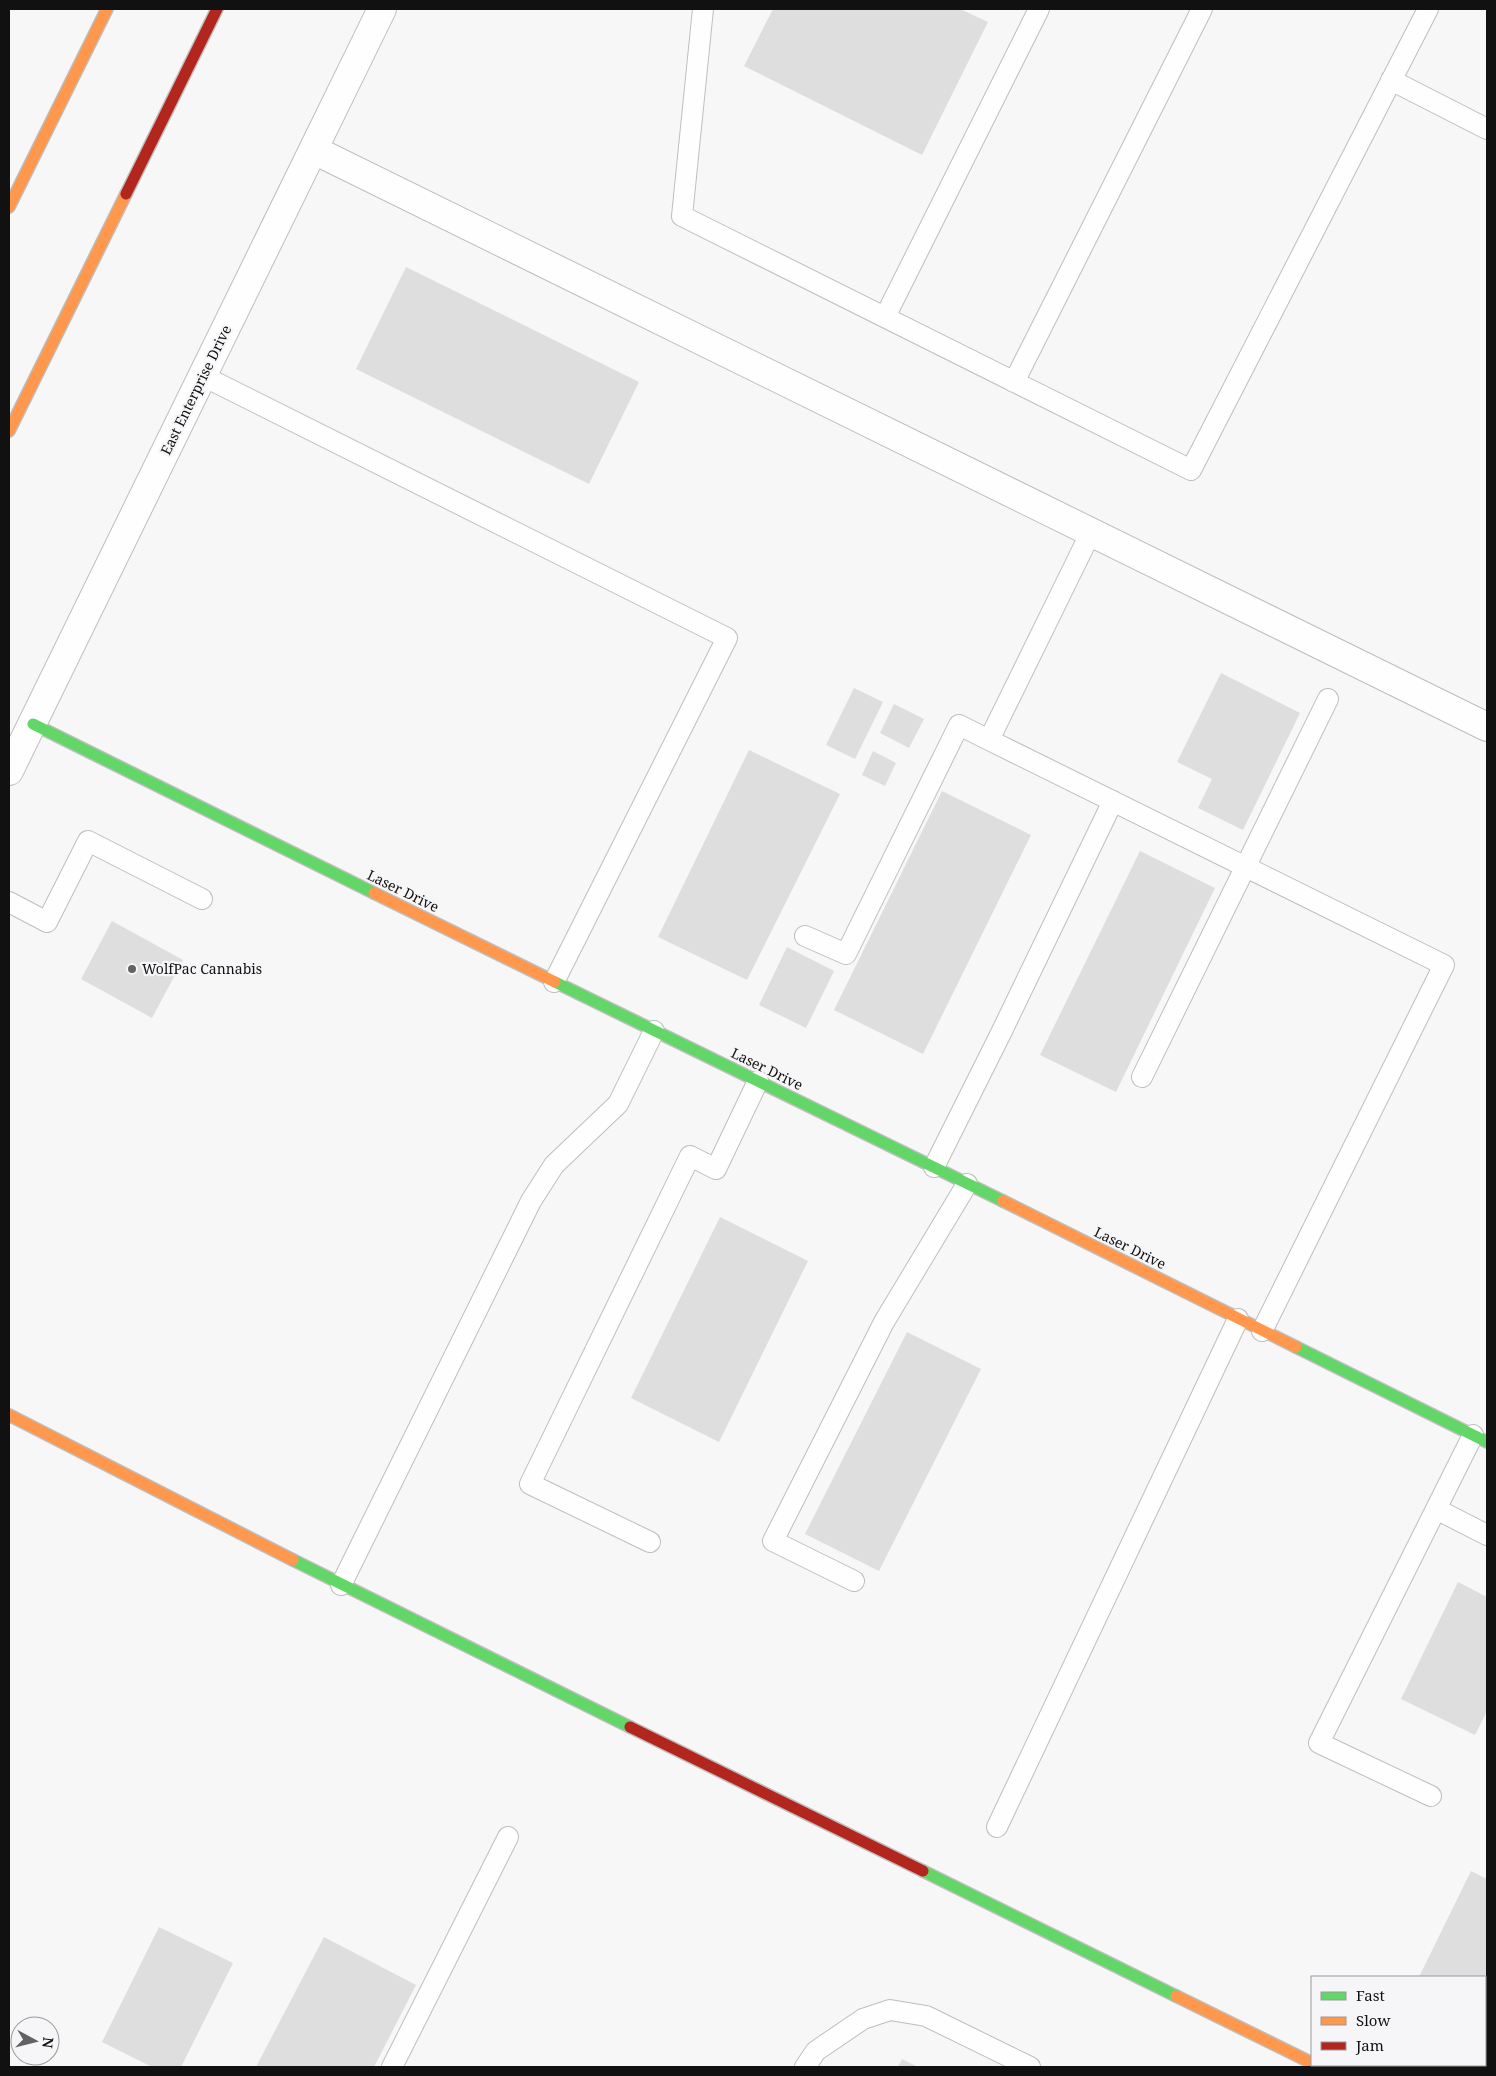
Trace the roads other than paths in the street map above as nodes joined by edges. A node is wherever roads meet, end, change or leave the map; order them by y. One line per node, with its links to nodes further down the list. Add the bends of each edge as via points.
1 (106, 9): 11 (main road)
2 (217, 9): 15 (main road)
3 (382, 9): 10 (street, East Enterprise Drive)
4 (703, 9): 12 (lane, via 682,216)
5 (1039, 9): 12 (lane)
6 (1202, 9): 14 (lane)
7 (1428, 9): 8 (lane)
8 (1391, 80): 9 (lane); 14 (lane, via 1191,470)
9 (1487, 129)
10 (314, 150): 13 (street, East Enterprise Drive); 16 (street)
11 (9, 207)
12 (885, 317): 14 (lane)
13 (203, 376): 18 (street, East Enterprise Drive); 27 (lane, via 727,638)
14 (1014, 382)
15 (9, 431)
16 (1091, 532): 19 (street); 20 (lane)
17 (1328, 699): 23 (lane)
18 (32, 724): 21 (street, East Enterprise Drive); 27 (main road, Laser Drive)
19 (1487, 727)
20 (989, 740): 22 (lane); 26 (lane, via 959,725 846,954)
21 (9, 771)
22 (1112, 801): 23 (lane); 31 (lane)
23 (1246, 867): 29 (lane); 34 (lane, via 1444,965)
24 (202, 898): 25 (lane, via 88,841 47,922)
25 (9, 902)
26 (805, 936)
27 (554, 982): 28 (main road, Laser Drive)
28 (654, 1031): 30 (main road, Laser Drive); 41 (lane, via 618,1104 554,1165 532,1201)
29 (1142, 1077)
30 (758, 1081): 31 (main road, Laser Drive); 39 (lane, via 716,1169 690,1156 530,1484)
31 (934, 1167): 32 (main road, Laser Drive)
32 (968, 1184): 33 (main road, Laser Drive); 40 (lane, via 884,1322 774,1541)
33 (1238, 1319): 34 (main road, Laser Drive); 43 (lane)
34 (1262, 1331): 36 (main road, Laser Drive)
35 (9, 1415): 41 (main road)
36 (1483, 1439): 37 (lane)
37 (1436, 1509): 38 (lane); 42 (lane, via 1319,1743)
38 (1487, 1535)
39 (650, 1542)
40 (854, 1581)
41 (341, 1585): 45 (main road)
42 (1432, 1796)
43 (997, 1827)
44 (508, 1837): 46 (lane)
45 (1311, 2063)
46 (392, 2067)
47 (805, 2067): 48 (lane, via 816,2052 863,2019 890,2010 926,2016)
48 (1030, 2067)

